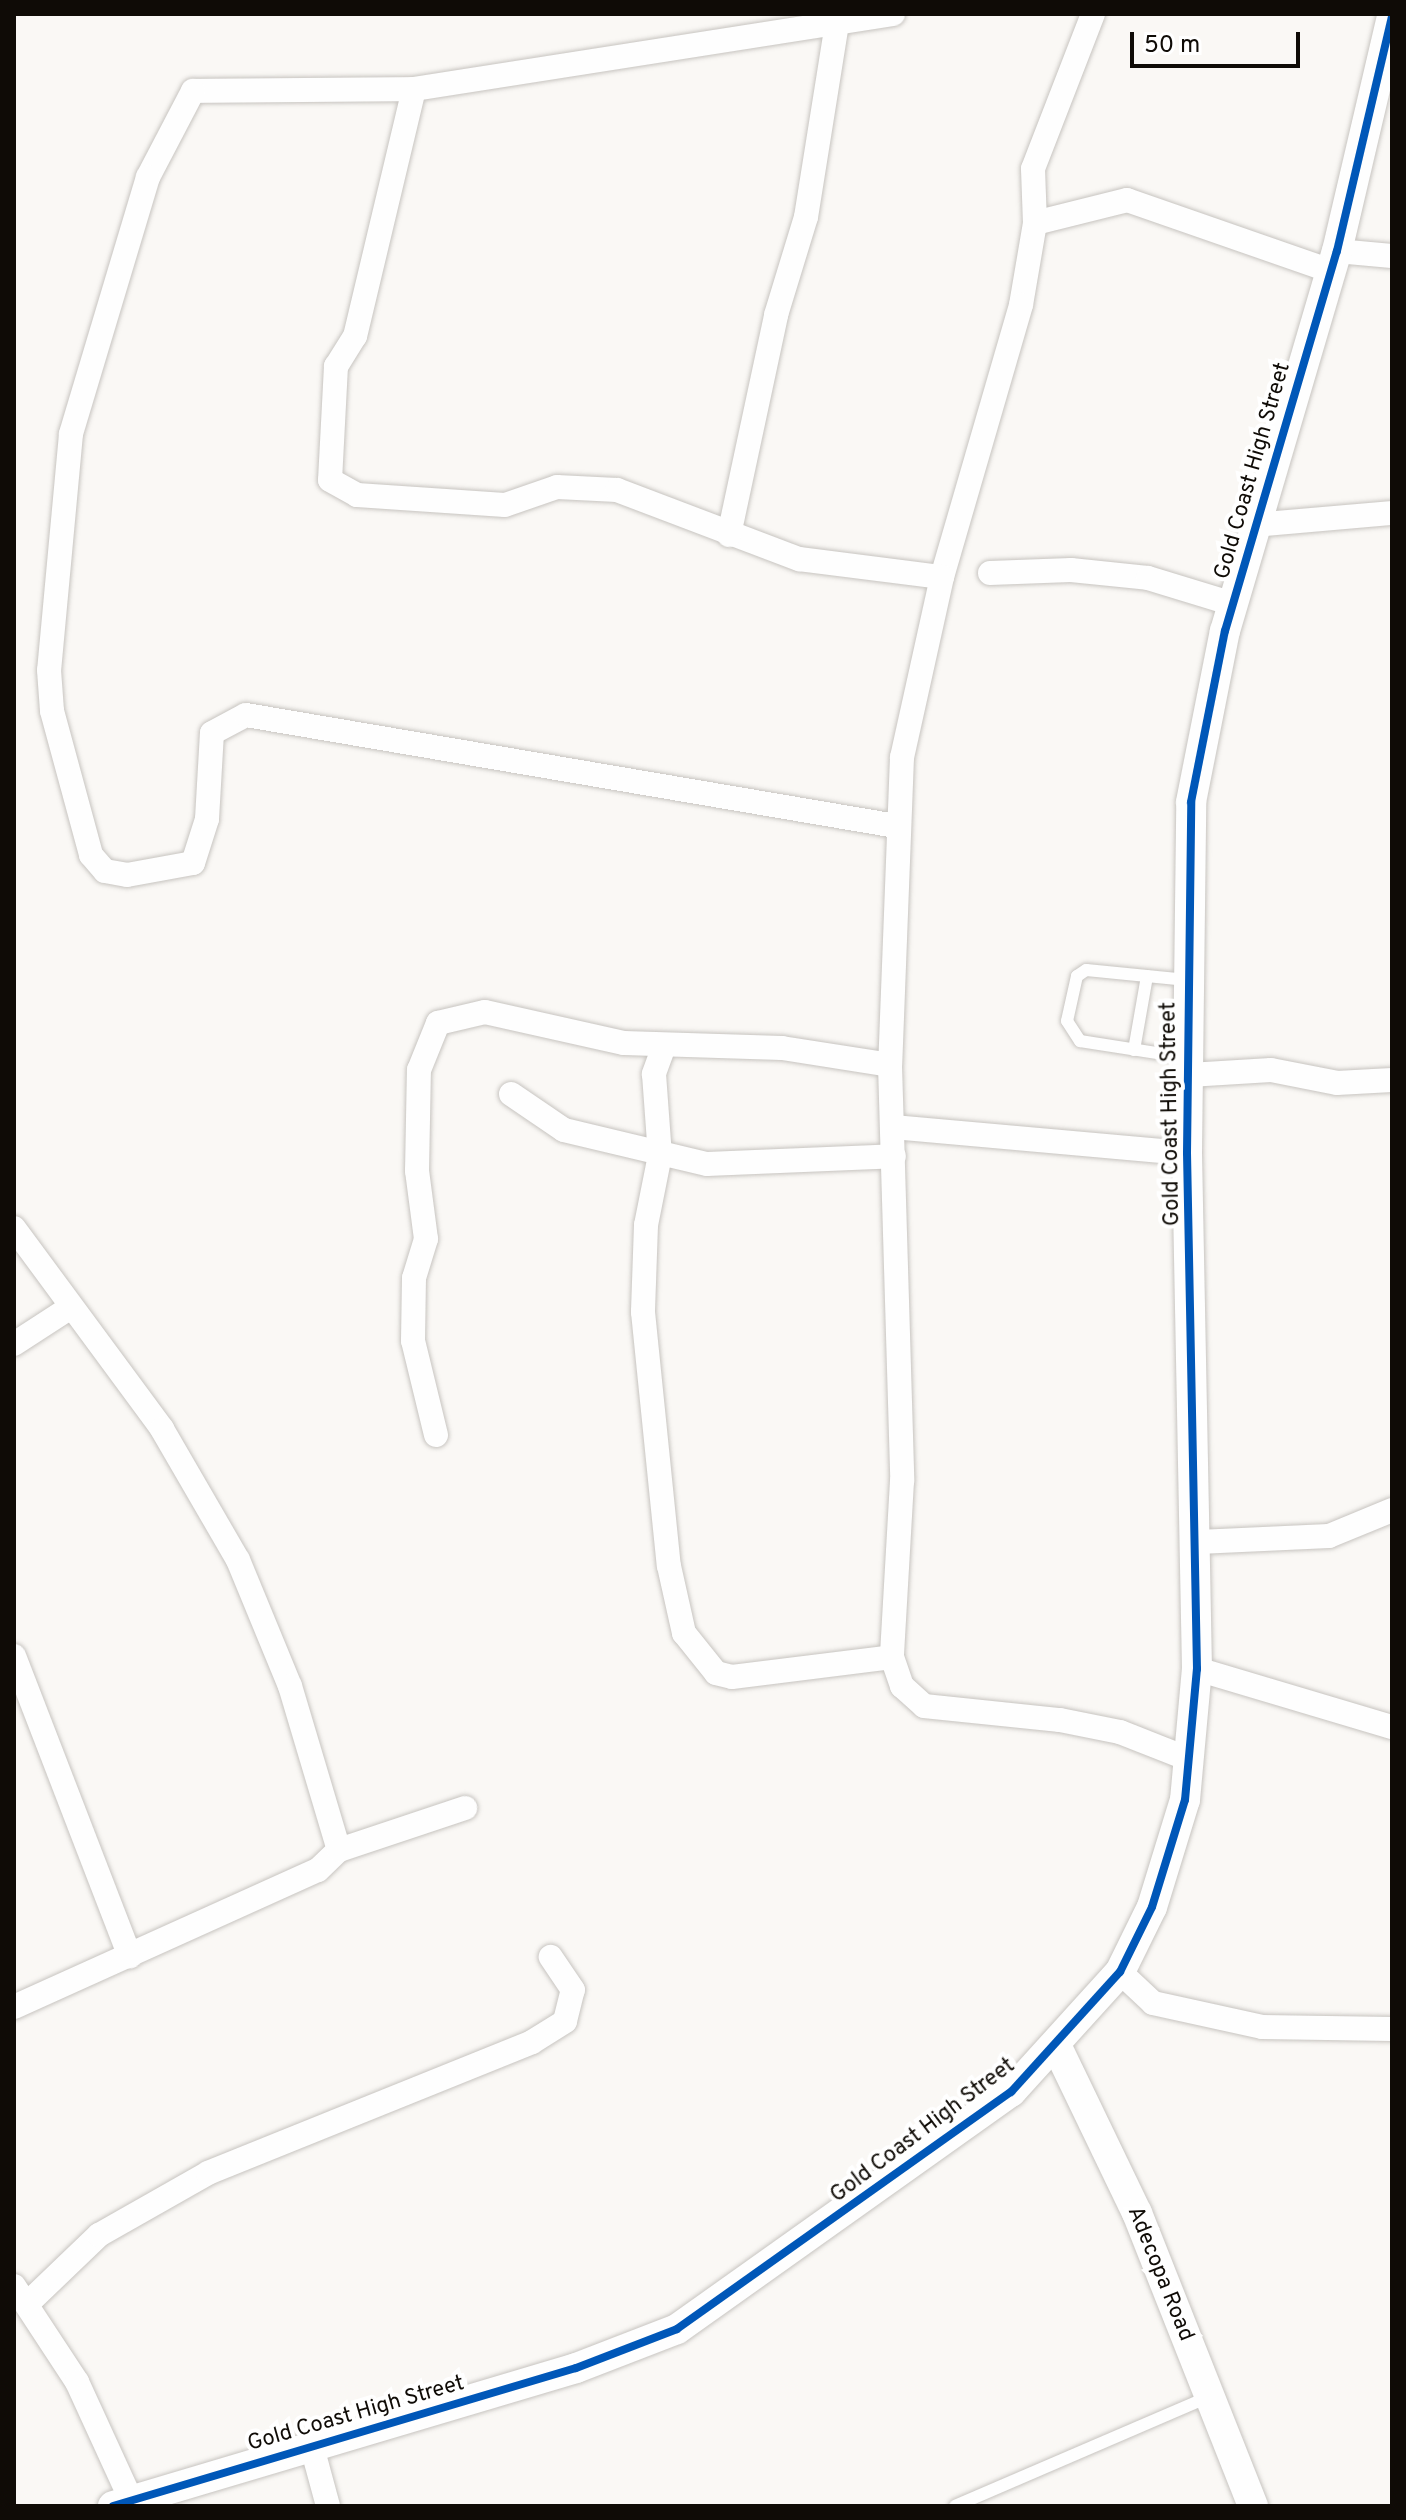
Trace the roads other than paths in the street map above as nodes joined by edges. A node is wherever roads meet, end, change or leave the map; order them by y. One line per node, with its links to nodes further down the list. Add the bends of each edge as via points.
1 (893, 14): 4 (street)
2 (1093, 14): 6 (street, via 1033,169)
3 (1392, 17): 8 (street, Gold Coast High Street)
4 (837, 24): 5 (street); 11 (street, via 806,217 776,315)
5 (414, 89): 11 (street, via 355,336 336,366 330,480 357,495 505,505 587,486 617,490); 15 (street, via 193,91 148,177 71,434 50,661 52,711 91,855 105,871 127,875 193,863 207,819 212,733 246,715)
6 (1035, 223): 8 (street, via 1127,200); 13 (street, via 1012,345)
7 (1392, 256): 8 (street)
8 (1334, 261): 10 (street, Gold Coast High Street)
9 (1392, 513): 10 (street)
10 (1254, 525): 14 (street, Gold Coast High Street)
11 (729, 535): 13 (street, via 799,559)
12 (990, 573): 14 (street, via 1071,570 1148,578)
13 (942, 577): 15 (street, via 902,757)
14 (1233, 604): 17 (street, Gold Coast High Street, via 1191,802)
15 (896, 826): 20 (street)
16 (1147, 976): 17 (lane); 19 (lane); 19 (lane, via 1086,970 1077,976 1067,1021 1080,1041)
17 (1187, 980): 21 (street, Gold Coast High Street)
18 (664, 1046): 20 (street, via 782,1048); 26 (street, via 653,1099); 31 (street, via 485,1012 447,1018 429,1036 417,1096 426,1239 414,1278 413,1341)
19 (1134, 1050): 21 (lane)
20 (890, 1065): 24 (street)
21 (1189, 1067): 22 (street, via 1260,1070 1337,1083); 25 (street, Gold Coast High Street)
22 (1392, 1080)
23 (511, 1094): 26 (street, via 564,1130)
24 (893, 1127): 25 (street); 27 (street)
25 (1187, 1153): 33 (street, Gold Coast High Street)
26 (660, 1155): 27 (street, via 707,1164); 35 (street, via 646,1225 644,1341 669,1566 684,1633 716,1673 732,1677)
27 (894, 1156): 35 (street, via 902,1481)
28 (14, 1228): 29 (street)
29 (71, 1307): 30 (street); 40 (street, via 162,1429 238,1560 290,1686)
30 (14, 1344)
31 (436, 1435)
32 (1392, 1510): 33 (street, via 1329,1536)
33 (1198, 1542): 36 (street, Gold Coast High Street)
34 (14, 1656): 41 (street)
35 (892, 1657): 38 (street, via 902,1686 924,1706 1075,1723)
36 (1197, 1669): 37 (street); 38 (street, Gold Coast High Street)
37 (1392, 1727)
38 (1191, 1760): 43 (street, Gold Coast High Street, via 1172,1853)
39 (465, 1808): 40 (street)
40 (339, 1850): 41 (street, via 318,1870)
41 (130, 1956): 44 (street)
42 (551, 1957): 47 (street, via 573,1990 565,2021 532,2042 208,2173 99,2235)
43 (1120, 1972): 45 (street, via 1153,2003 1262,2027); 46 (street, Gold Coast High Street)
44 (14, 2007)
45 (1392, 2029)
46 (1057, 2047): 48 (street, Adecopa Road, via 1137,2213); 49 (street, Gold Coast High Street, via 1011,2092 677,2329 576,2368)
47 (20, 2295): 50 (street, via 77,2382)
48 (1210, 2396): 52 (lane); 53 (street, Adecopa Road)
49 (312, 2447): 50 (street, Gold Coast High Street); 51 (street)
50 (122, 2503)
51 (328, 2506)
52 (955, 2506)
53 (1253, 2506)

